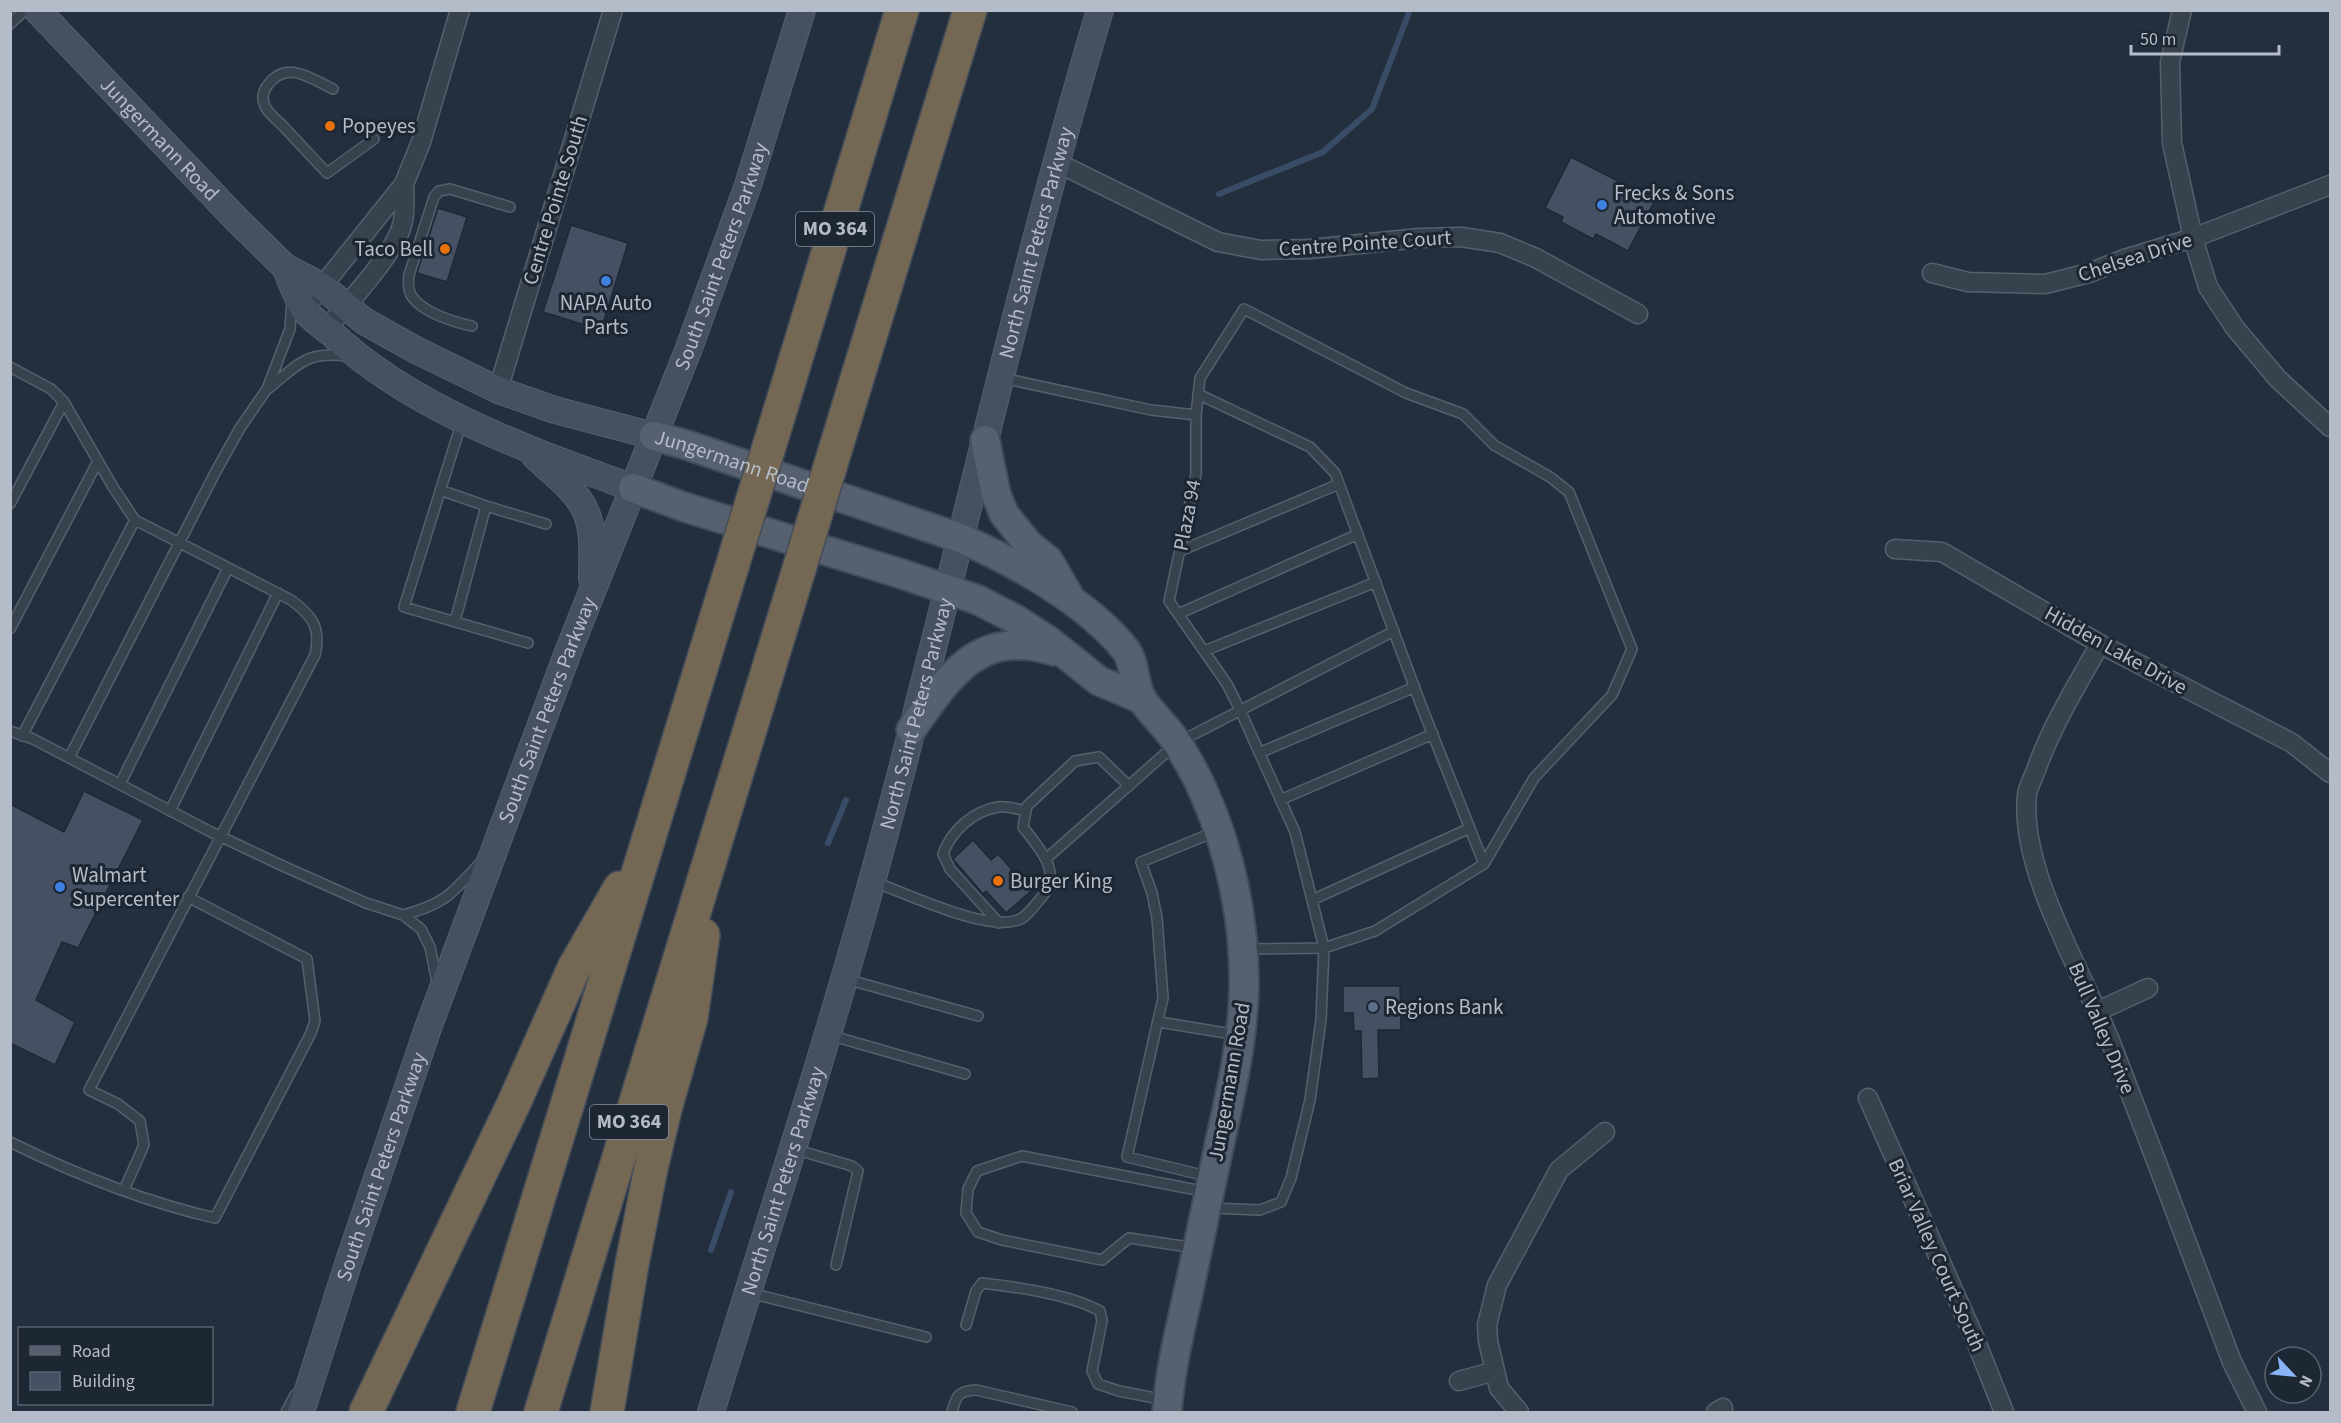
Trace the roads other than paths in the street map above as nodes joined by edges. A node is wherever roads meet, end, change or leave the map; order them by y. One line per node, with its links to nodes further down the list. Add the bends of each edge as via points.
1 (25, 10): 10 (lane)
2 (37, 10): 19 (main road, Jungermann Road)
3 (460, 10): 14 (street, via 421,142)
4 (613, 10): 31 (street, Centre Pointe South)
5 (802, 10): 37 (main road, South Saint Peters Parkway, via 748,185)
6 (902, 10): 87 (highway, MO 364, bridge)
7 (970, 10): 85 (highway, MO 364, bridge)
8 (1100, 10): 13 (main road, North Saint Peters Parkway)
9 (2182, 10): 17 (street, via 2170,62 2172,143)
10 (10, 24)
11 (333, 88): 12 (lane, via 291,71 273,78 263,99 270,113 327,173)
12 (374, 139)
13 (1058, 163): 23 (street, Centre Pointe Court, via 1218,242 1261,250 1420,238 1461,237 1500,243 1536,258); 28 (main road, North Saint Peters Parkway)
14 (404, 184): 20 (street); 21 (street, via 402,225 380,263)
15 (2331, 185): 17 (street, Chelsea Drive)
16 (510, 207): 24 (lane, via 450,189 439,190 429,211 408,286 412,296 449,321)
17 (2193, 238): 18 (street, Chelsea Drive, via 2045,284 1968,282); 36 (street, via 2208,287 2235,328 2278,380)
18 (1932, 273)
19 (289, 277): 20 (main road, Jungermann Road); 22 (main road, Jungermann Road); 30 (lane, via 290,330)
20 (323, 287): 21 (main road, Jungermann Road); 22 (street)
21 (346, 306): 25 (street); 31 (main road, Jungermann Road, via 364,321 416,350)
22 (304, 309): 25 (main road, Jungermann Road)
23 (1638, 314)
24 (472, 327)
25 (326, 330): 26 (main road, Jungermann Road)
26 (359, 357): 30 (lane, via 323,353 303,361); 35 (main road, Jungermann Road)
27 (13, 368): 29 (lane); 33 (lane, via 51,389)
28 (1000, 377): 34 (lane, via 1151,410); 38 (main road, North Saint Peters Parkway)
29 (10, 379)
30 (267, 389): 50 (lane, via 235,437)
31 (498, 390): 37 (main road, Jungermann Road, via 555,410)
32 (1198, 394): 34 (lane, Plaza 94); 41 (lane, via 1310,447 1335,473); 90 (lane, Plaza 94, via 1200,378 1244,309 1406,393 1463,414 1494,445 1569,492 1632,650 1612,695 1534,778)
33 (64, 402): 40 (lane); 44 (lane)
34 (1196, 415): 52 (lane, Plaza 94, via 1196,474)
35 (462, 418): 39 (main road, Jungermann Road); 43 (lane)
36 (2331, 427)
37 (654, 436): 42 (main road, South Saint Peters Parkway); 49 (main road, Jungermann Road)
38 (985, 440): 49 (main road, North Saint Peters Parkway); 58 (main road, via 1004,514 1028,544 1048,560)
39 (529, 449): 42 (main road, Jungermann Road); 56 (main road, via 585,509 591,532)
40 (98, 461): 46 (lane); 61 (lane)
41 (1339, 484): 48 (lane); 52 (lane)
42 (633, 488): 55 (main road, Jungermann Road); 56 (main road, South Saint Peters Parkway)
43 (440, 490): 45 (lane); 60 (lane, via 404,607)
44 (10, 504)
45 (486, 506): 47 (lane); 60 (lane)
46 (135, 519): 50 (lane); 73 (lane)
47 (546, 524)
48 (1358, 534): 54 (lane); 59 (lane)
49 (960, 538): 55 (main road, North Saint Peters Parkway); 58 (main road, Jungermann Road, via 1012,563)
50 (179, 544): 53 (lane); 76 (lane)
51 (1895, 549): 64 (street, Hidden Lake Drive, via 1942,552)
52 (1180, 551): 59 (lane, Plaza 94, via 1169,601)
53 (228, 568): 57 (lane); 78 (lane)
54 (1376, 582): 62 (lane); 65 (lane)
55 (947, 589): 66 (main road, Jungermann Road, via 1015,619); 70 (main road, North Saint Peters Parkway)
56 (591, 592): 88 (main road, South Saint Peters Parkway)
57 (278, 593): 81 (lane); 86 (lane, via 311,619 317,630 315,655)
58 (1072, 601): 68 (main road, Jungermann Road, via 1127,651)
59 (1178, 614): 65 (lane, Plaza 94)
60 (454, 621): 63 (lane)
61 (10, 629)
62 (1394, 631): 67 (lane); 69 (lane)
63 (528, 643)
64 (2100, 644): 77 (street, Hidden Lake Drive, via 2292,743); 101 (street, Bull Valley Drive, via 2060,716 2027,794 2032,854)
65 (1204, 651): 69 (lane, Plaza 94)
66 (1068, 655): 68 (main road, Jungermann Road, via 1099,681); 70 (main road, via 1035,645 990,648 953,674)
67 (1414, 687): 72 (lane); 75 (lane)
68 (1142, 699): 74 (main road, Jungermann Road)
69 (1241, 711): 74 (lane); 75 (lane, Plaza 94)
70 (912, 730): 91 (main road, North Saint Peters Parkway)
71 (10, 731): 73 (lane)
72 (1433, 734): 80 (lane); 83 (lane)
73 (22, 736): 76 (lane)
74 (1177, 743): 79 (lane); 84 (main road, Jungermann Road)
75 (1259, 753): 80 (lane, Plaza 94)
76 (69, 758): 78 (lane)
77 (2331, 773)
78 (120, 784): 81 (lane)
79 (1129, 786): 82 (lane, via 1099,757 1075,761); 89 (lane)
80 (1280, 800): 93 (lane, Plaza 94, via 1294,832)
81 (170, 811): 86 (lane)
82 (1026, 811): 89 (lane, via 1023,827); 95 (lane, via 1000,807 983,811 956,830 943,854 950,868)
83 (1470, 828): 90 (lane); 93 (lane)
84 (1219, 831): 97 (main road, Jungermann Road, via 1230,871); 103 (lane, via 1141,862 1152,893 1160,940 1163,998)
85 (718, 832): 126 (highway, MO 364); 127 (highway, via 692,1018 651,1168)
86 (220, 836): 92 (lane); 94 (lane, via 330,888)
87 (648, 840): 124 (highway, via 574,968 485,1167); 125 (highway, MO 364)
88 (495, 849): 94 (lane, via 441,902); 100 (main road, South Saint Peters Parkway)
89 (1047, 858): 95 (lane, via 1052,880 1047,892 1021,919)
90 (1484, 864): 96 (lane, via 1375,931)
91 (872, 881): 95 (lane, via 975,919); 98 (main road, North Saint Peters Parkway)
92 (188, 897): 111 (lane, via 89,1090 118,1104 140,1121 144,1144); 111 (lane, via 307,959 315,1021 215,1218)
93 (1312, 900): 96 (lane, Plaza 94)
94 (404, 915): 100 (lane, via 421,929 430,947)
95 (999, 923)
96 (1324, 948): 97 (lane); 112 (lane, Plaza 94, via 1321,1020 1310,1100 1291,1178 1281,1202 1260,1210)
97 (1242, 949): 105 (main road, Jungermann Road)
98 (843, 979): 102 (lane); 104 (main road, North Saint Peters Parkway)
99 (2148, 988): 101 (street)
100 (439, 999): 117 (main road, South Saint Peters Parkway)
101 (2096, 1012): 133 (street, Bull Valley Drive, via 2232,1362)
102 (978, 1016)
103 (1159, 1022): 105 (lane); 112 (lane, via 1127,1157)
104 (827, 1035): 106 (lane); 110 (main road, North Saint Peters Parkway)
105 (1240, 1036): 112 (main road, Jungermann Road)
106 (965, 1074)
107 (1868, 1098): 132 (street, Briar Valley Court South)
108 (1605, 1132): 119 (street, via 1559,1170 1497,1285 1487,1325)
109 (10, 1142): 111 (lane)
110 (792, 1149): 114 (lane, via 858,1171); 115 (main road, North Saint Peters Parkway)
111 (124, 1190)
112 (1209, 1193): 113 (main road, Jungermann Road); 113 (lane, via 1022,1156 977,1171 968,1189 966,1213 978,1232 1002,1240 1102,1260 1129,1238)
113 (1197, 1249): 121 (main road, Jungermann Road)
114 (836, 1265)
115 (748, 1293): 118 (lane); 128 (main road, North Saint Peters Parkway)
116 (966, 1325): 121 (lane, via 982,1282 1089,1305 1100,1311 1102,1322 1092,1371 1098,1383)
117 (328, 1326): 122 (lane); 123 (main road, South Saint Peters Parkway)
118 (926, 1337)
119 (1495, 1371): 120 (street); 131 (street, via 1499,1389)
120 (1459, 1381)
121 (1167, 1406)
122 (286, 1413)
123 (301, 1413)
124 (366, 1413)
125 (472, 1413)
126 (541, 1413)
127 (607, 1413)
128 (711, 1413)
129 (952, 1413): 130 (lane, via 956,1398 965,1390 976,1390)
130 (1072, 1413)
131 (1518, 1413)
132 (2004, 1413)
133 (2257, 1413)

